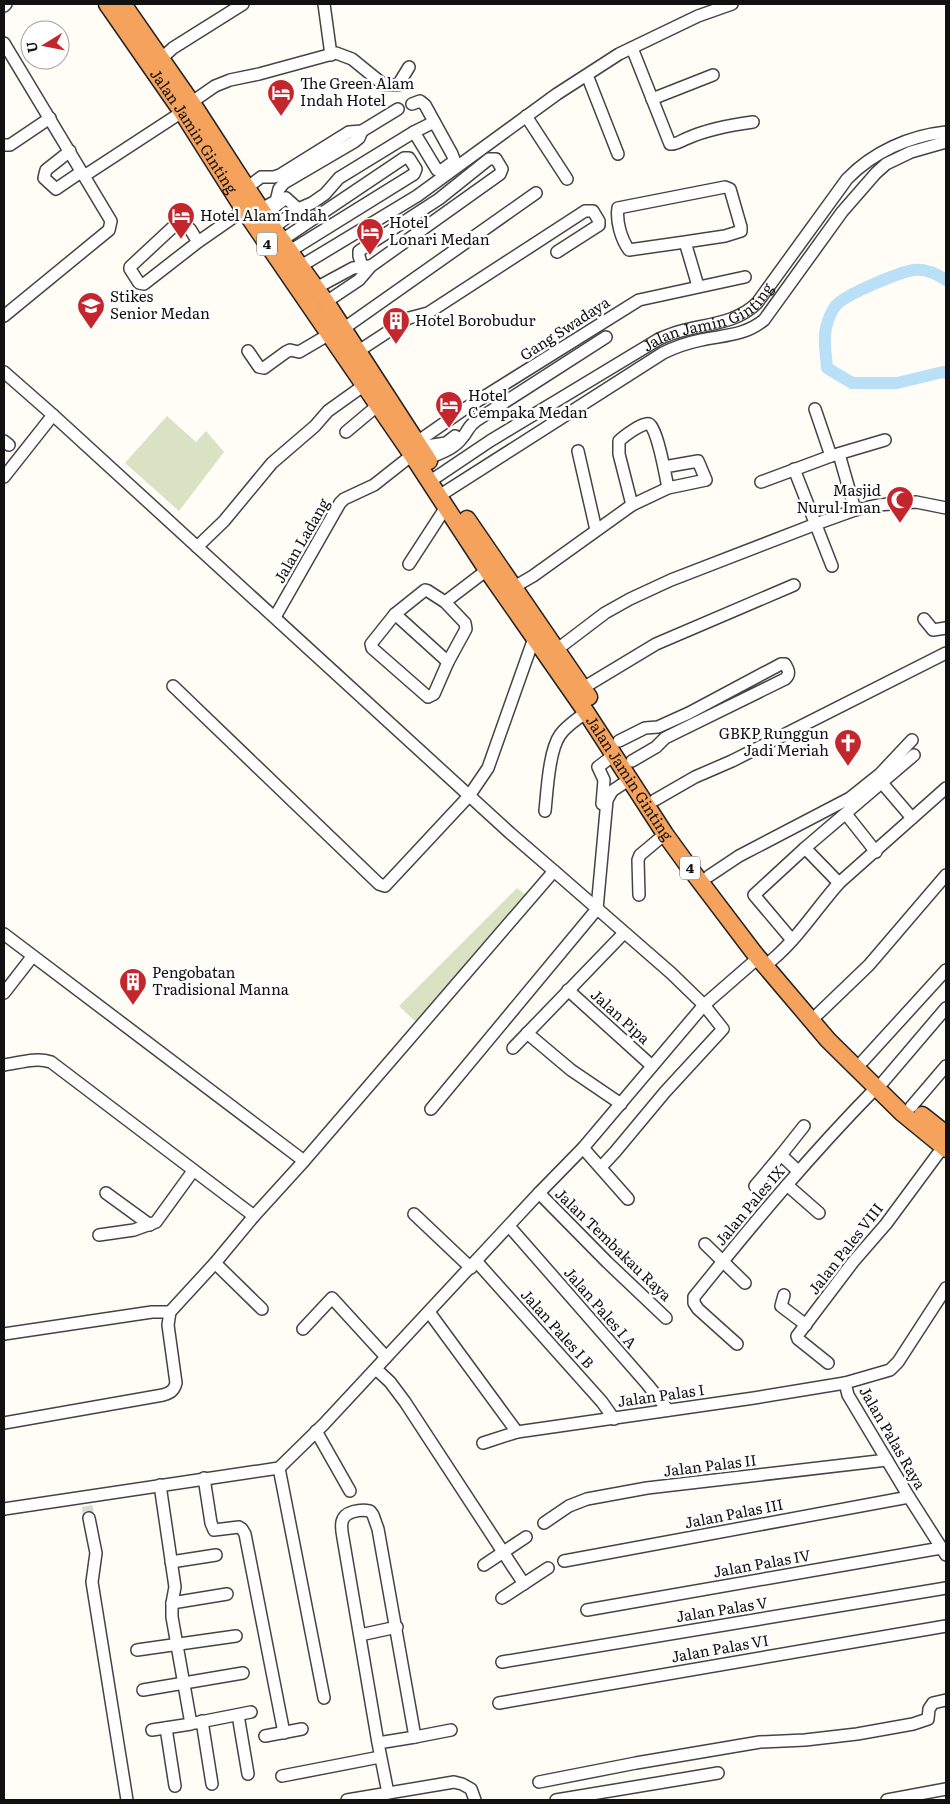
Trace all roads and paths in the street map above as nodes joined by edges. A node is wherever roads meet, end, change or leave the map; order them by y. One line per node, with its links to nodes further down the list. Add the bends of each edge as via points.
1 (107, 4): 15 (highway, Jalan Jamin Ginting / 4)
2 (124, 4): 9 (highway, Jalan Jamin Ginting / 4)
3 (243, 4): 9 (street)
4 (324, 4): 8 (street)
5 (732, 4): 7 (street, via 698,16)
6 (4, 43): 18 (street)
7 (632, 48): 11 (street); 13 (street)
8 (331, 55): 10 (street, via 346,56 384,85 398,85); 15 (street, via 230,80 215,86)
9 (162, 58): 15 (highway, Jalan Jamin Ginting / 4)
10 (409, 67)
11 (587, 74): 17 (street); 26 (street)
12 (713, 75): 13 (street)
13 (652, 99): 20 (street, via 672,144 712,130)
14 (412, 104): 19 (street, via 422,102)
15 (187, 107): 28 (street); 30 (highway, Jalan Jamin Ginting / 4); 34 (highway, Jalan Jamin Ginting / 4)
16 (398, 109): 27 (street, via 362,131 352,131 343,143)
17 (526, 116): 29 (street); 40 (street, via 417,196)
18 (50, 118): 24 (street, via 10,145); 25 (street)
19 (434, 122): 21 (street); 21 (street, via 454,159 442,170 437,169)
20 (753, 122)
21 (414, 132): 33 (street, via 339,178 325,194)
22 (946, 132): 59 (street, Jalan Jamin Ginting, via 907,141 857,169 750,311 659,339)
23 (946, 142): 62 (street, Jalan Jamin Ginting, via 911,152 886,164 876,173 842,212 764,320 756,326 742,333 700,340 663,353)
24 (4, 145)
25 (70, 151): 28 (street); 28 (street, via 46,170 44,178 56,189)
26 (618, 154)
27 (297, 170): 30 (street, via 276,177 261,177); 36 (street, via 279,189)
28 (82, 174): 47 (street, via 111,220 109,230)
29 (567, 179)
30 (248, 187): 36 (highway, Jalan Jamin Ginting / 4)
31 (536, 194): 48 (street)
32 (439, 199): 35 (street); 35 (street, via 489,159 496,159 501,173); 41 (street, via 360,251)
33 (298, 209): 36 (street); 36 (street, via 286,198)
34 (244, 210): 37 (street); 48 (highway, Jalan Jamin Ginting / 4)
35 (448, 211): 41 (street)
36 (274, 228): 36 (street, via 404,158 409,158 416,169 414,174); 40 (highway, Jalan Jamin Ginting / 4)
37 (198, 242): 37 (street, via 144,284 131,272 130,267 177,223 181,222 190,229)
38 (685, 242): 38 (street, via 725,236 741,230 730,189 725,187 618,208 621,231 629,250); 44 (street)
39 (557, 252): 50 (street, via 599,225 593,211 586,211 428,313 406,314)
40 (301, 266): 45 (highway, Jalan Jamin Ginting / 4)
41 (362, 267): 43 (street); 43 (street); 45 (street)
42 (745, 277): 44 (street, Gang Swadaya)
43 (359, 280): 46 (street)
44 (698, 286): 60 (street, Gang Swadaya, via 639,300 463,410)
45 (316, 288): 46 (highway, Jalan Jamin Ginting / 4)
46 (326, 302): 48 (highway, Jalan Jamin Ginting / 4)
47 (4, 316)
48 (336, 332): 50 (highway, Jalan Jamin Ginting / 4); 51 (street, via 299,352 290,350 264,368); 53 (highway, Jalan Jamin Ginting / 4)
49 (606, 337): 60 (street, via 446,443)
50 (355, 349): 60 (highway, Jalan Jamin Ginting / 4)
51 (248, 351)
52 (4, 372): 56 (street)
53 (364, 386): 54 (highway, Jalan Jamin Ginting / 4); 78 (street, via 328,411 272,463 220,525)
54 (377, 406): 57 (street); 60 (highway, Jalan Jamin Ginting / 4)
55 (815, 409): 63 (street)
56 (53, 415): 68 (street); 78 (street)
57 (346, 432)
58 (885, 440): 63 (street)
59 (490, 441): 62 (street); 64 (street, Jalan Jamin Ginting)
60 (419, 450): 69 (highway, Jalan Jamin Ginting / 4); 86 (street, Jalan Ladang, via 367,489 340,503)
61 (578, 451): 77 (street)
62 (501, 455): 67 (street, Jalan Jamin Ginting)
63 (835, 455): 66 (street); 75 (street)
64 (468, 456): 67 (street); 69 (street, Jalan Jamin Ginting)
65 (664, 467): 71 (street); 71 (street, via 698,461 710,480); 73 (street, via 654,428 649,424 643,424 619,441 619,454)
66 (794, 469): 70 (street); 76 (street)
67 (479, 470): 72 (street, Jalan Jamin Ginting)
68 (4, 477)
69 (434, 479): 72 (highway, Jalan Jamin Ginting / 4)
70 (761, 482)
71 (668, 488): 73 (street)
72 (444, 498): 79 (street); 81 (highway, Jalan Jamin Ginting / 4); 83 (highway, Jalan Jamin Ginting / 4)
73 (632, 505): 77 (street)
74 (946, 508): 75 (street, via 916,502)
75 (855, 510): 76 (street)
76 (816, 524): 80 (street); 91 (street, via 630,599 605,613)
77 (596, 530): 83 (street)
78 (197, 547): 86 (street)
79 (409, 564)
80 (832, 566)
81 (487, 570): 84 (street); 89 (highway, Jalan Jamin Ginting / 4)
82 (794, 586): 95 (street, via 656,644)
83 (514, 587): 91 (highway, Jalan Jamin Ginting / 4)
84 (445, 602): 85 (street, via 425,590); 92 (street, via 466,628)
85 (395, 614): 92 (street); 92 (street, via 372,640 372,648 428,696 434,694)
86 (275, 617): 111 (street)
87 (924, 619): 88 (street, via 933,630)
88 (946, 628)
89 (534, 638): 91 (highway, Jalan Jamin Ginting / 4); 111 (street, via 488,768)
90 (946, 652): 112 (street)
91 (552, 653): 95 (highway, Jalan Jamin Ginting / 4); 100 (highway, Jalan Jamin Ginting / 4)
92 (448, 662)
93 (756, 677): 96 (street); 97 (street); 97 (street, via 783,664 789,671 785,679)
94 (173, 686): 111 (street, via 381,885 387,885)
95 (583, 688): 105 (highway, Jalan Jamin Ginting / 4)
96 (735, 689): 98 (street); 99 (street)
97 (762, 690): 98 (street)
98 (741, 701): 99 (street)
99 (714, 707): 101 (street)
100 (586, 712): 105 (highway, Jalan Jamin Ginting / 4); 113 (street, via 556,741)
101 (692, 718): 102 (street); 103 (street)
102 (658, 727): 103 (street); 105 (street, via 646,728)
103 (665, 738): 107 (street)
104 (912, 740): 121 (street, via 880,774 850,798 739,856)
105 (616, 748): 107 (highway, Jalan Jamin Ginting / 4); 108 (highway, Jalan Jamin Ginting / 4); 124 (street, via 598,767 604,780)
106 (914, 755): 109 (street)
107 (632, 761): 112 (highway, Jalan Jamin Ginting / 4)
108 (630, 780): 116 (highway, Jalan Jamin Ginting / 4); 124 (street, via 612,791 607,800)
109 (882, 783): 114 (street); 115 (street)
110 (946, 788): 115 (street)
111 (469, 796): 119 (street)
112 (655, 800): 121 (highway, Jalan Jamin Ginting / 4)
113 (545, 811)
114 (846, 814): 117 (street); 118 (street)
115 (912, 818): 118 (street)
116 (665, 834): 123 (street, via 640,855); 128 (highway, Jalan Jamin Ginting / 4)
117 (805, 848): 122 (street); 127 (street, via 754,895)
118 (876, 852): 122 (street)
119 (554, 872): 124 (street); 150 (street)
120 (946, 875): 135 (street, via 868,965)
121 (709, 876): 128 (highway, Jalan Jamin Ginting / 4)
122 (839, 883): 127 (street)
123 (639, 896)
124 (594, 907): 125 (street); 145 (street)
125 (624, 933): 131 (street); 133 (street)
126 (4, 934): 129 (street)
127 (792, 940): 128 (street)
128 (762, 955): 133 (street); 135 (highway, Jalan Jamin Ginting / 4); 142 (highway, Jalan Jamin Ginting / 4, via 828,1040)
129 (32, 957): 132 (street); 150 (street)
130 (946, 970): 138 (street)
131 (568, 990): 136 (street); 140 (street, Jalan Pipa)
132 (4, 992)
133 (704, 1005): 140 (street); 151 (street, via 723,1030)
134 (946, 1008): 142 (street, Jalan Pales IX)
135 (818, 1014): 138 (highway, Jalan Jamin Ginting / 4)
136 (527, 1033): 137 (street); 143 (street, via 571,1070)
137 (513, 1048)
138 (863, 1061): 142 (highway, Jalan Jamin Ginting / 4)
139 (4, 1065): 152 (street, via 34,1060 51,1062)
140 (652, 1066): 143 (street)
141 (946, 1066): 144 (street)
142 (880, 1085): 144 (highway, Jalan Jamin Ginting / 4); 147 (highway, Jalan Jamin Ginting / 4, via 902,1113); 153 (street, Jalan Pales IX)
143 (621, 1104): 148 (street)
144 (911, 1107): 147 (highway, Jalan Jamin Ginting / 4)
145 (431, 1109)
146 (804, 1126): 149 (street)
147 (945, 1143): 176 (street, Jalan Pales VIII)
148 (584, 1148): 151 (street); 157 (street)
149 (781, 1156): 153 (street); 155 (street)
150 (304, 1161): 161 (street)
151 (601, 1167): 158 (street)
152 (193, 1170): 161 (street); 162 (street)
153 (798, 1171): 154 (street, Jalan Pales IX)
154 (787, 1185): 159 (street); 166 (street, Jalan Pales IX)
155 (755, 1186)
156 (106, 1193): 162 (street)
157 (539, 1193): 163 (street); 175 (street, Jalan Tembakau Raya)
158 (628, 1199)
159 (819, 1213)
160 (414, 1214): 168 (street, Jalan Pales I B)
161 (254, 1216): 167 (street)
162 (150, 1226): 164 (street)
163 (509, 1226): 168 (street); 184 (street, Jalan Pales I A)
164 (99, 1235)
165 (705, 1244): 166 (street)
166 (723, 1261): 169 (street); 179 (street, Jalan Pales IX, via 694,1297 694,1303)
167 (215, 1263): 172 (street); 173 (street)
168 (474, 1264): 174 (street); 185 (street, Jalan Pales I B)
169 (745, 1283)
170 (946, 1288): 183 (street, Jalan Palas Raya, via 890,1370)
171 (784, 1295): 176 (street, via 781,1306)
172 (262, 1309)
173 (170, 1312): 178 (street); 186 (street, via 168,1325 176,1383 170,1393)
174 (429, 1312): 180 (street); 188 (street)
175 (666, 1318)
176 (806, 1326): 181 (street, Jalan Pales VIII, via 796,1336 798,1340)
177 (303, 1329): 180 (street, via 332,1298)
178 (4, 1334)
179 (737, 1344)
180 (386, 1357): 182 (street)
181 (828, 1363)
182 (376, 1369): 187 (street); 200 (street, via 405,1402)
183 (845, 1383): 184 (street, Jalan Palas I); 190 (street, Jalan Palas Raya, via 848,1395)
184 (668, 1410): 185 (street, Jalan Palas I)
185 (614, 1419): 188 (street, Jalan Palas I)
186 (4, 1423)
187 (316, 1432): 191 (street); 194 (street)
188 (517, 1432): 189 (street, Jalan Palas I)
189 (483, 1443)
190 (887, 1460): 195 (street, Jalan Palas Raya); 198 (street, Jalan Palas II, via 647,1488 588,1499 568,1506)
191 (279, 1468): 192 (street); 223 (street)
192 (204, 1478): 193 (street); 233 (street, via 214,1530 239,1526 245,1534)
193 (160, 1485): 196 (street); 204 (street)
194 (350, 1491)
195 (908, 1497): 201 (street, Jalan Palas Raya); 203 (street, Jalan Palas III)
196 (87, 1507): 197 (street); 246 (street, via 96,1553 92,1582)
197 (4, 1509)
198 (544, 1523)
199 (526, 1537): 200 (street)
200 (503, 1552): 205 (street); 207 (street)
201 (944, 1552): 212 (street, Jalan Palas IV)
202 (216, 1555): 204 (street)
203 (564, 1561)
204 (171, 1562): 211 (street, via 175,1592)
205 (484, 1565)
206 (548, 1568): 207 (street)
207 (524, 1584): 210 (street)
208 (946, 1588): 219 (street, Jalan Palas V)
209 (226, 1594): 211 (street)
210 (502, 1598)
211 (172, 1603): 217 (street)
212 (587, 1610)
213 (946, 1626): 225 (street, Jalan Palas VI)
214 (397, 1627): 216 (street); 216 (street, via 378,1529 373,1515 365,1510 356,1510 342,1521 342,1538); 235 (street)
215 (236, 1636): 217 (street)
216 (360, 1636): 236 (street)
217 (176, 1644): 218 (street); 221 (street)
218 (137, 1650)
219 (502, 1662)
220 (243, 1673): 221 (street)
221 (184, 1684): 222 (street); 228 (street)
222 (143, 1690)
223 (324, 1698)
224 (946, 1700): 241 (street, via 933,1703 928,1719 913,1724 806,1740 760,1742)
225 (499, 1702)
226 (251, 1712): 227 (street)
227 (238, 1715): 228 (street); 239 (street)
228 (197, 1723): 229 (street); 242 (street)
229 (166, 1728): 231 (street); 243 (street)
230 (302, 1729): 233 (street)
231 (152, 1730)
232 (452, 1730): 235 (street)
233 (284, 1733): 234 (street)
234 (265, 1736)
235 (415, 1737): 236 (street)
236 (378, 1743): 237 (street)
237 (380, 1757): 240 (street); 244 (street)
238 (718, 1772): 249 (street)
239 (248, 1774)
240 (282, 1776)
241 (539, 1782)
242 (212, 1784)
243 (175, 1786)
244 (388, 1793): 247 (street); 248 (street, via 454,1782 471,1790)
245 (941, 1793): 250 (street)
246 (127, 1800)
247 (347, 1800)
248 (474, 1800)
249 (556, 1800)
250 (887, 1800)

